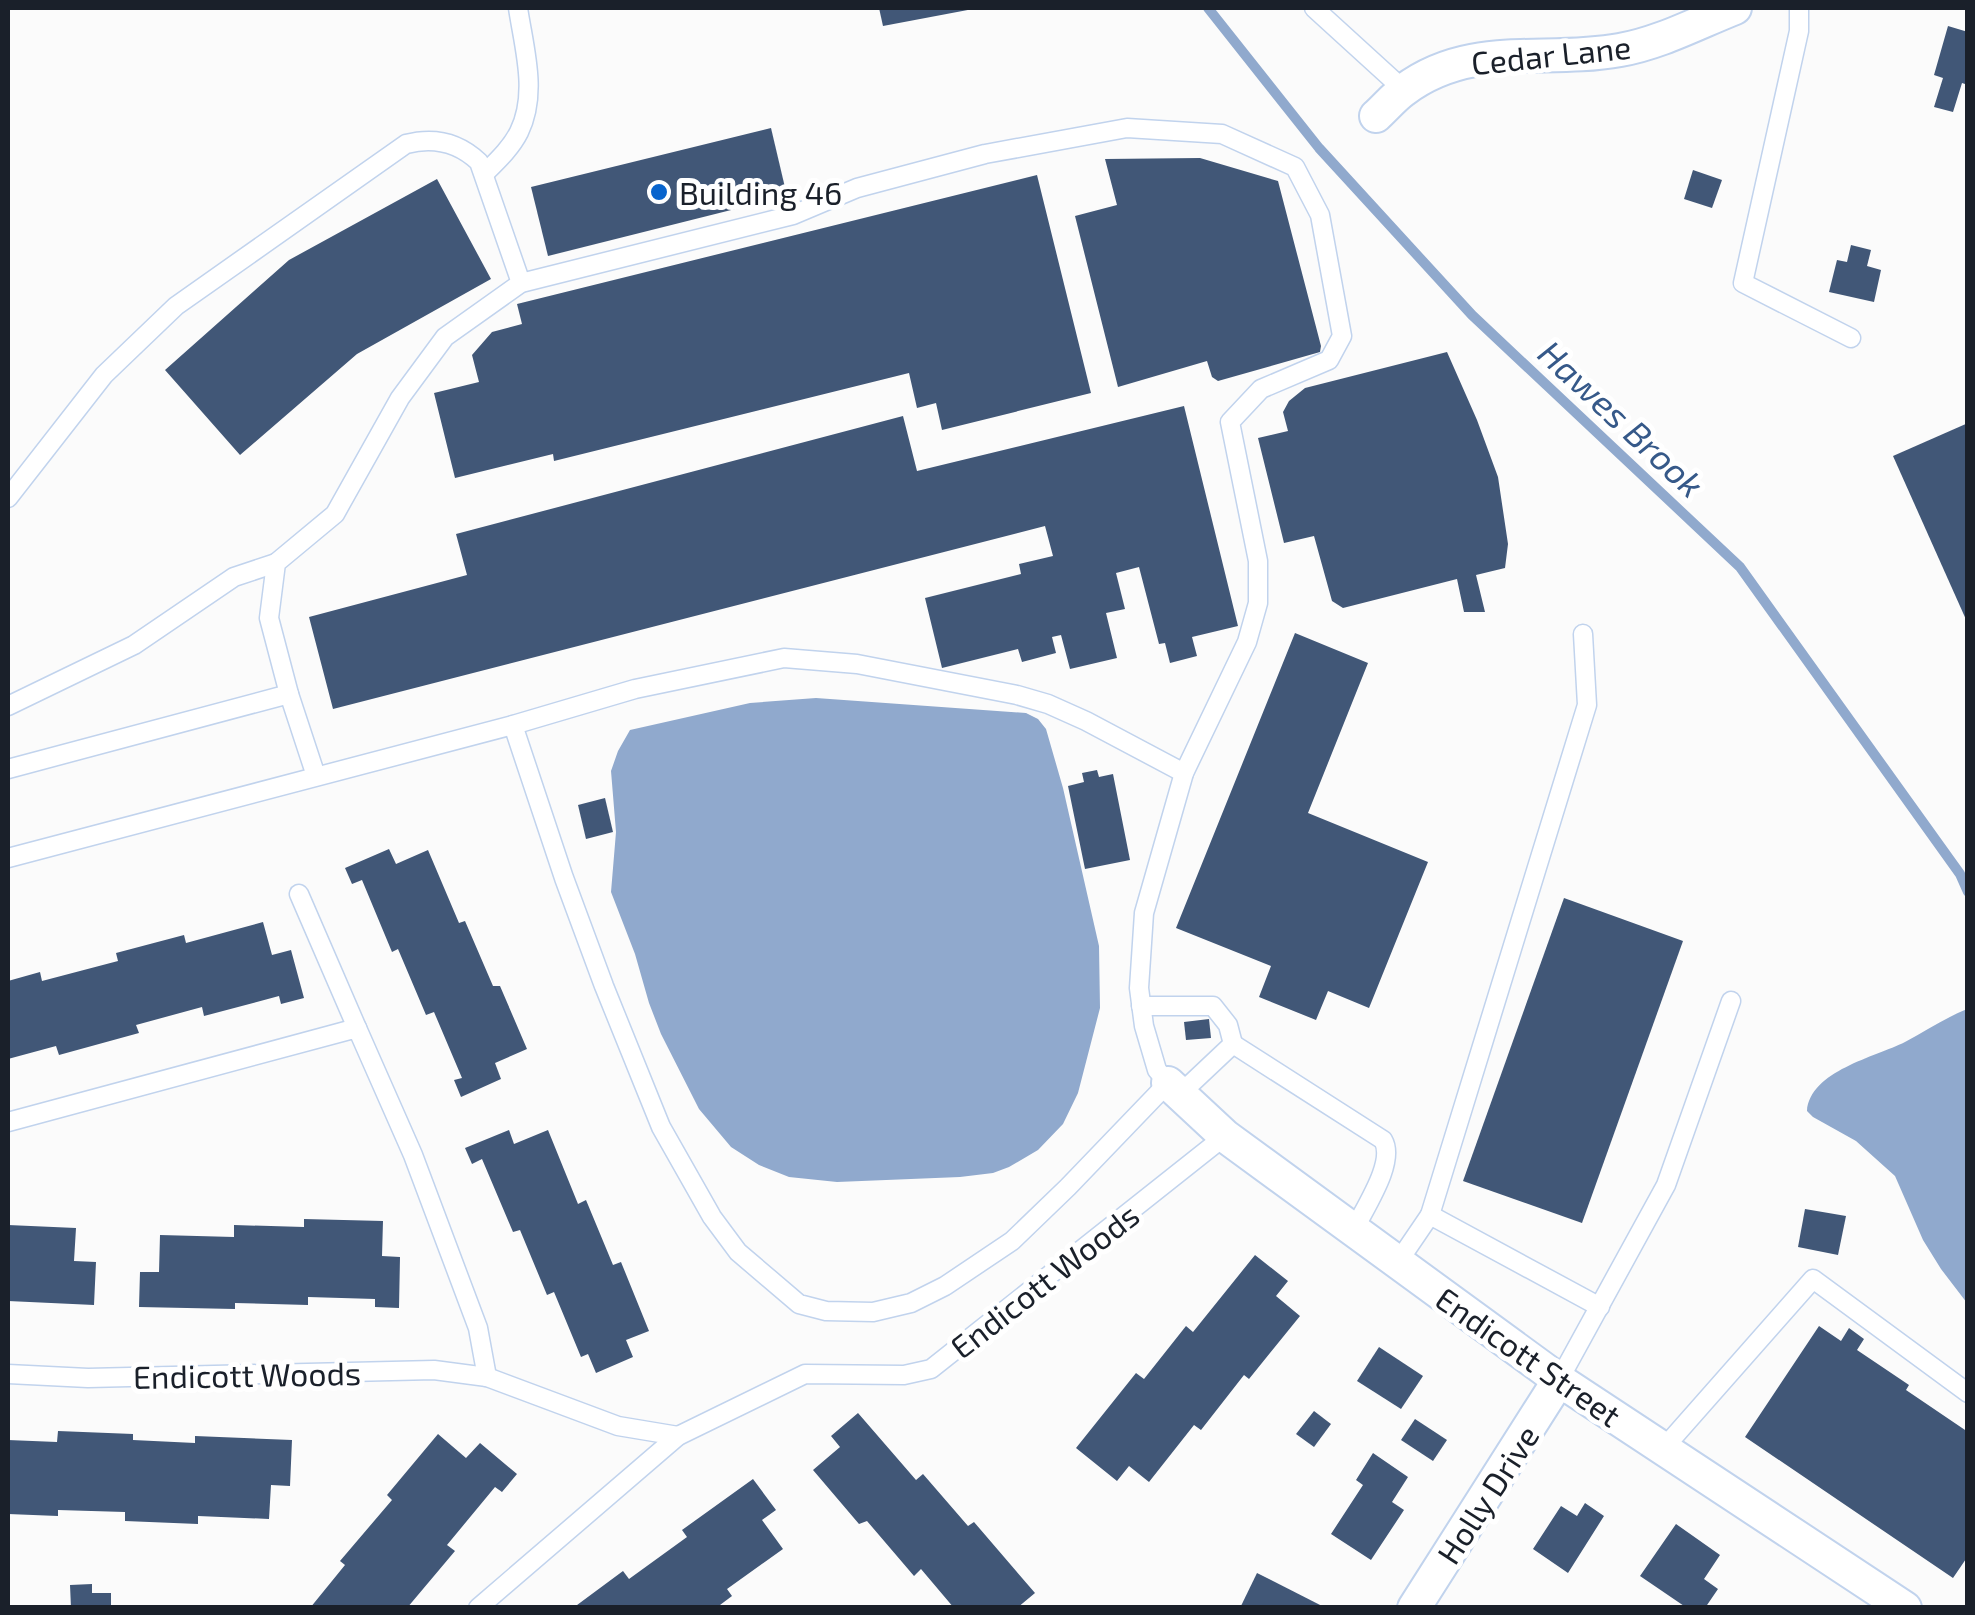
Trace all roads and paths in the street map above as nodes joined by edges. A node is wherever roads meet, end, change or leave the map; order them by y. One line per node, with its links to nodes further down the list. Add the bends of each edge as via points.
1 (518, 8): 7 (lane, via 530,90 521,130)
2 (1314, 8): 5 (lane)
3 (1735, 8): 5 (street, Cedar Lane, via 1623,50 1464,60)
4 (1799, 8): 9 (lane, via 1743,283)
5 (1404, 90): 6 (street, Cedar Lane)
6 (1376, 116)
7 (484, 174): 8 (lane); 10 (lane, via 468,151 427,138 406,144 176,306 104,376)
8 (520, 283): 11 (lane, via 445,337 400,398 335,514); 17 (lane, via 793,214 857,188 985,154 1127,128 1222,134 1295,167 1320,215 1342,336 1329,360 1261,390 1230,422 1258,560 1258,603 1247,642)
9 (1850, 338)
10 (8, 498)
11 (276, 563): 13 (lane, via 269,618); 14 (lane, via 234,577 134,646)
12 (1583, 634): 28 (lane, via 1587,704)
13 (288, 694): 16 (lane); 18 (lane)
14 (8, 706)
15 (514, 725): 17 (lane, via 635,689 784,658 857,664 1017,695 1086,721); 18 (lane); 25 (lane, via 564,878 661,1126 738,1252 799,1304 873,1312 946,1286 1012,1241)
16 (8, 769)
17 (1184, 772): 22 (lane, via 1144,914)
18 (316, 776): 19 (lane)
19 (8, 858)
20 (299, 894): 23 (lane)
21 (1731, 1002): 31 (lane, via 1666,1186)
22 (1142, 1006): 24 (lane, via 1214,1006); 25 (lane, via 1158,1070)
23 (357, 1028): 26 (lane); 33 (lane, via 478,1328)
24 (1233, 1044): 25 (lane); 29 (lane, via 1383,1140 1386,1165)
25 (1174, 1089): 27 (street, Endicott Street)
26 (8, 1122)
27 (1225, 1136): 29 (street, Endicott Street); 36 (lane, Endicott Woods, via 931,1369 805,1374)
28 (1430, 1214): 30 (lane); 31 (lane)
29 (1354, 1230): 30 (street, Endicott Street)
30 (1398, 1262): 34 (street, Endicott Street)
31 (1600, 1307): 34 (lane)
32 (8, 1374): 33 (lane, Endicott Woods, via 434,1370)
33 (486, 1377): 36 (lane, Endicott Woods, via 618,1426)
34 (1559, 1380): 37 (street, Endicott Street); 39 (street, Holly Drive)
35 (1968, 1393): 37 (lane, via 1813,1279)
36 (678, 1436): 38 (lane, Endicott Woods)
37 (1663, 1448): 40 (street, Endicott Street)
38 (478, 1608)
39 (1414, 1608)
40 (1905, 1608)

